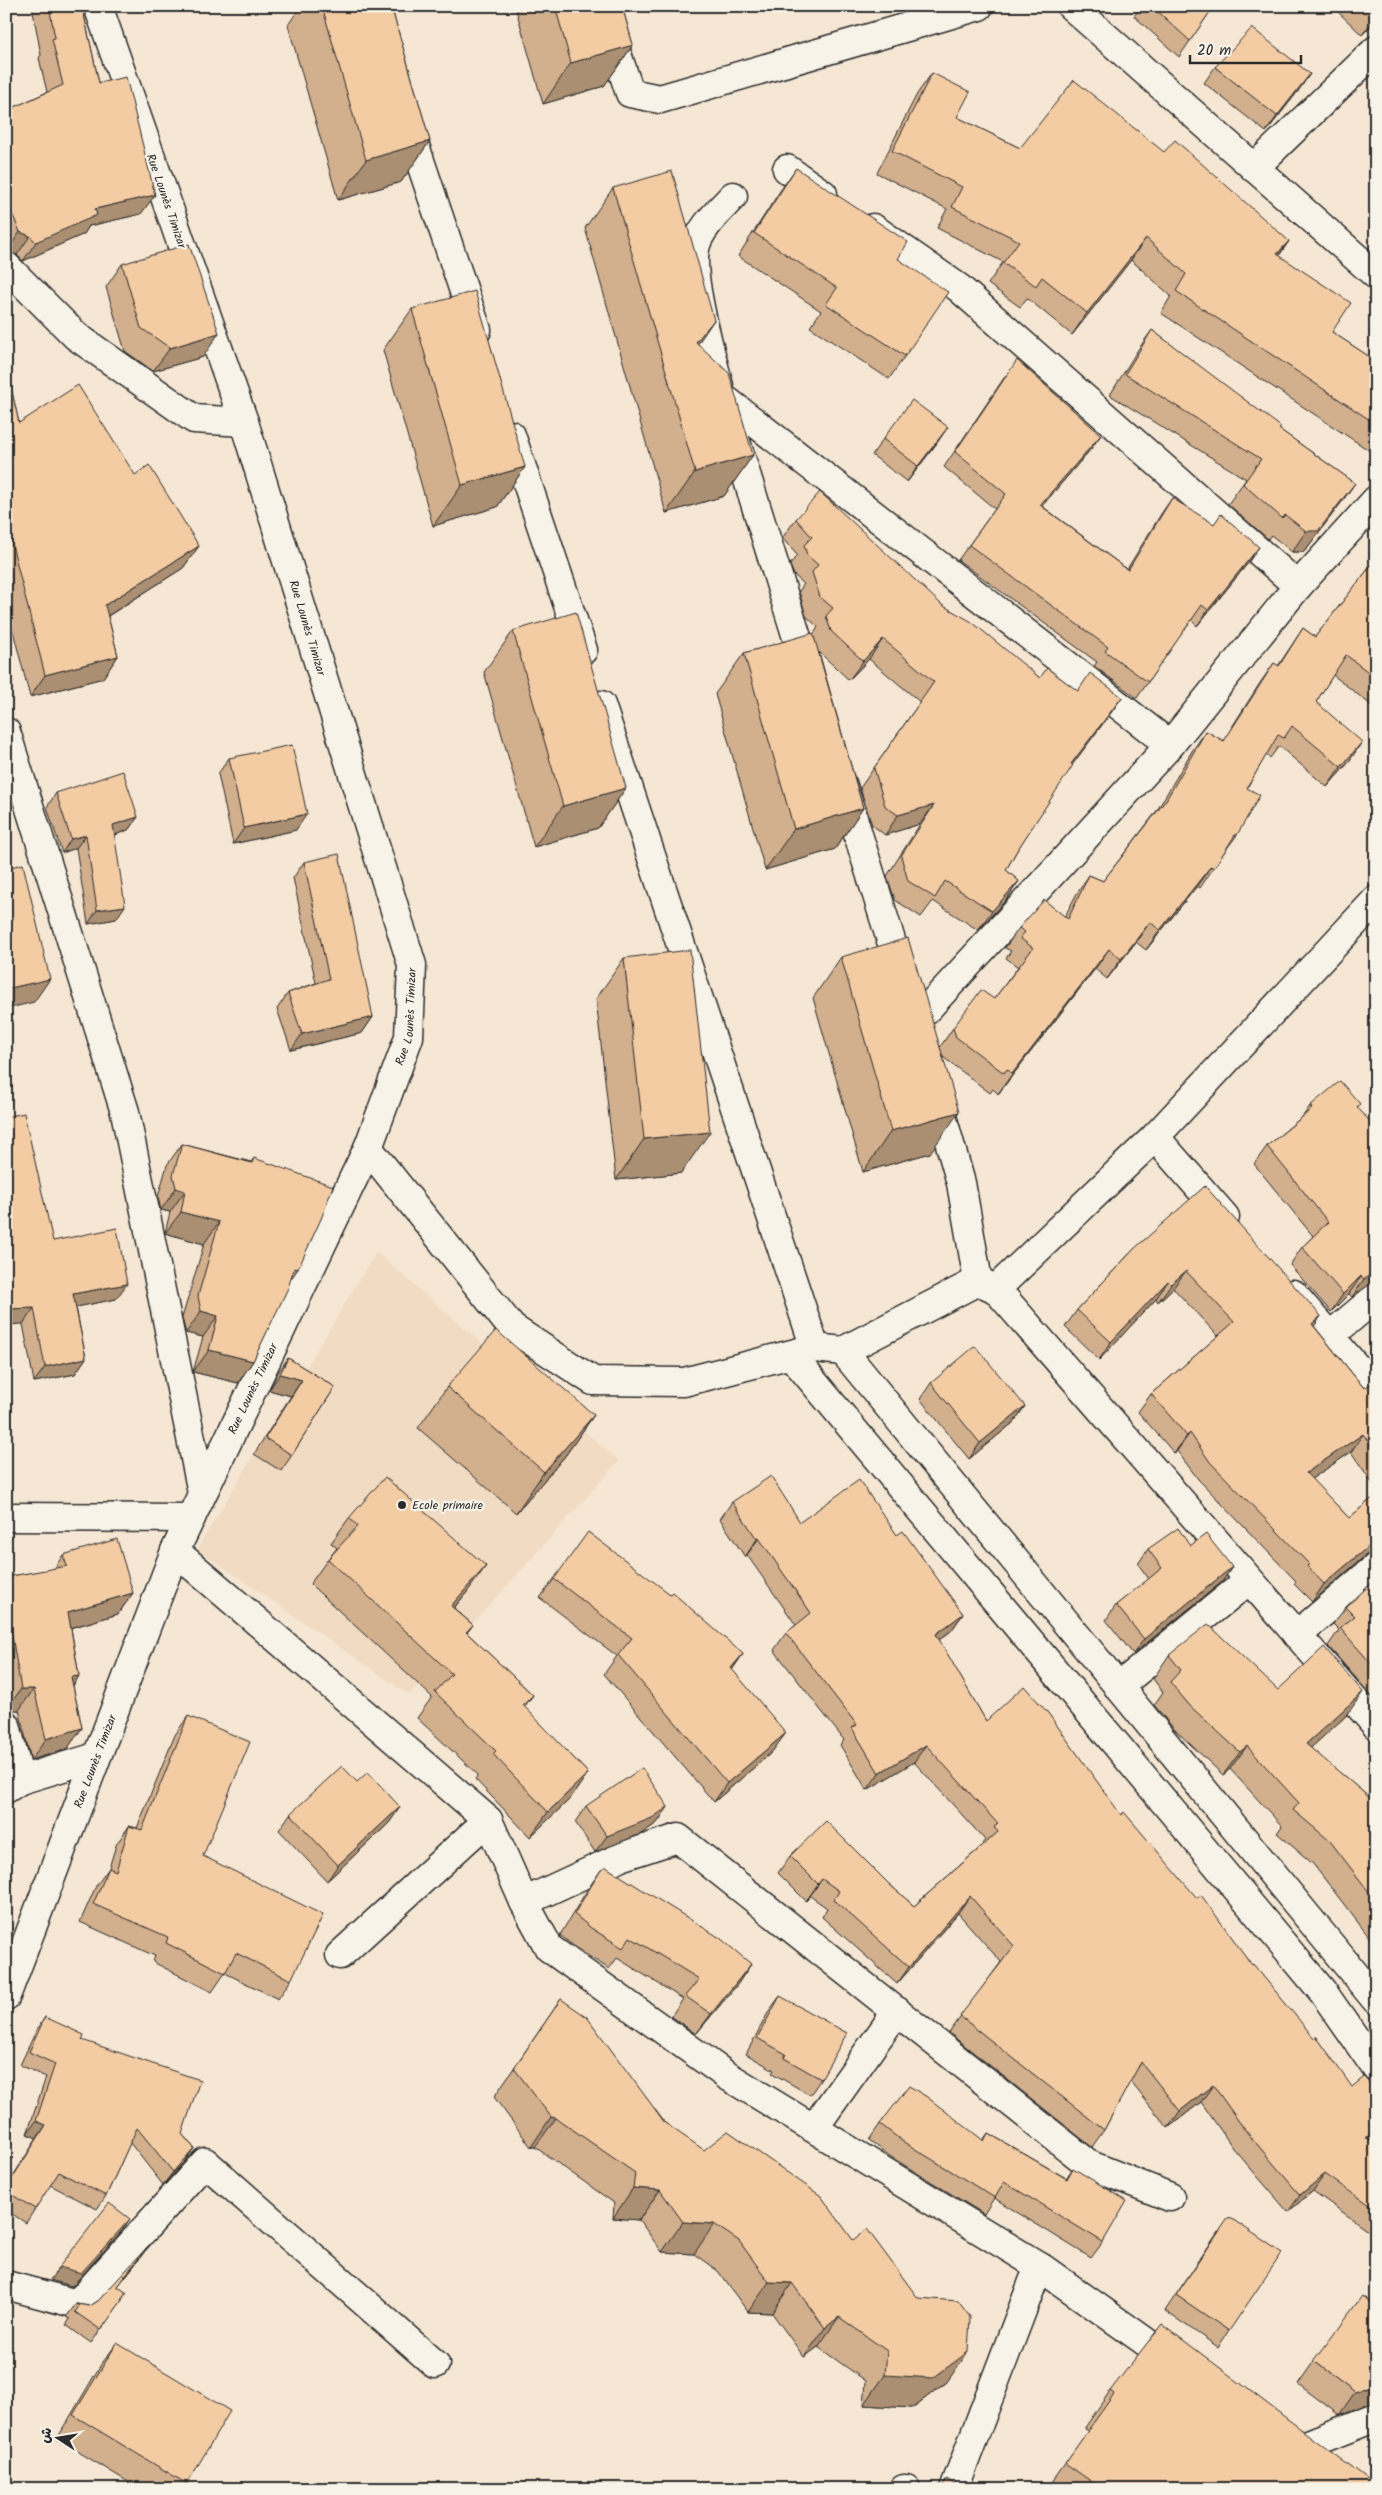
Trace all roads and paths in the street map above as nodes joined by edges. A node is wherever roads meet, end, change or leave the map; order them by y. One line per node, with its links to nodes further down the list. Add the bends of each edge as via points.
1 (98, 6): 15 (street, Rue Lounès Timizar)
2 (601, 6): 3 (street, via 630,92 660,99)
3 (979, 6)
4 (1071, 6): 7 (street)
5 (1376, 50): 7 (street)
6 (400, 101): 12 (street)
7 (1254, 168): 11 (street)
8 (788, 169): 17 (street, via 959,288)
9 (733, 196): 13 (street, via 708,223 695,248 695,272)
10 (6, 266): 15 (street, via 76,336 194,419)
11 (1376, 275)
12 (485, 356)
13 (722, 397): 18 (street); 20 (street)
14 (504, 412): 32 (street)
15 (244, 422): 25 (street, Rue Lounès Timizar, via 412,965 409,1038)
16 (1376, 500): 17 (street)
17 (1298, 586): 20 (street)
18 (816, 700)
19 (6, 732): 34 (street, via 125,1112)
20 (1170, 745): 23 (street)
21 (836, 766): 23 (street)
22 (1376, 900): 24 (street)
23 (916, 1021): 28 (street)
24 (1155, 1137): 26 (street); 28 (street)
25 (368, 1148): 32 (street, via 512,1328 593,1381 684,1382); 34 (street, Rue Lounès Timizar)
26 (1239, 1233)
27 (1278, 1277): 30 (street)
28 (987, 1285): 31 (street); 39 (street)
29 (1376, 1297): 30 (street)
30 (1331, 1336): 33 (street)
31 (843, 1351): 32 (street); 41 (street)
32 (803, 1352): 50 (street)
33 (1376, 1390)
34 (202, 1493): 36 (street, Rue Lounès Timizar)
35 (6, 1517): 36 (street)
36 (191, 1518): 37 (street, Rue Lounès Timizar)
37 (176, 1551): 44 (street, Rue Lounès Timizar); 46 (street)
38 (1376, 1567): 40 (street)
39 (1249, 1580): 40 (street); 41 (street)
40 (1297, 1635): 42 (street)
41 (1118, 1687): 49 (street)
42 (1376, 1724)
43 (6, 1725): 45 (street)
44 (96, 1756): 45 (street); 51 (street, Rue Lounès Timizar)
45 (13, 1785)
46 (488, 1820): 47 (street); 48 (street)
47 (524, 1902): 53 (street, via 623,1856 678,1838); 55 (street, via 549,1948 726,2075)
48 (340, 1955)
49 (1350, 1969): 50 (street); 52 (street)
50 (1323, 1992): 54 (street)
51 (6, 1996)
52 (1376, 2000)
53 (897, 2011): 55 (street); 56 (street, via 1090,2165)
54 (1376, 2068)
55 (814, 2128): 57 (street)
56 (1170, 2197)
57 (1039, 2266): 60 (street); 65 (street)
58 (6, 2286): 59 (street, via 77,2304 205,2162)
59 (435, 2364)
60 (1199, 2380)
61 (1376, 2417): 63 (street)
62 (1264, 2426): 63 (street)
63 (1296, 2448): 64 (street)
64 (1319, 2464)
65 (954, 2489)

